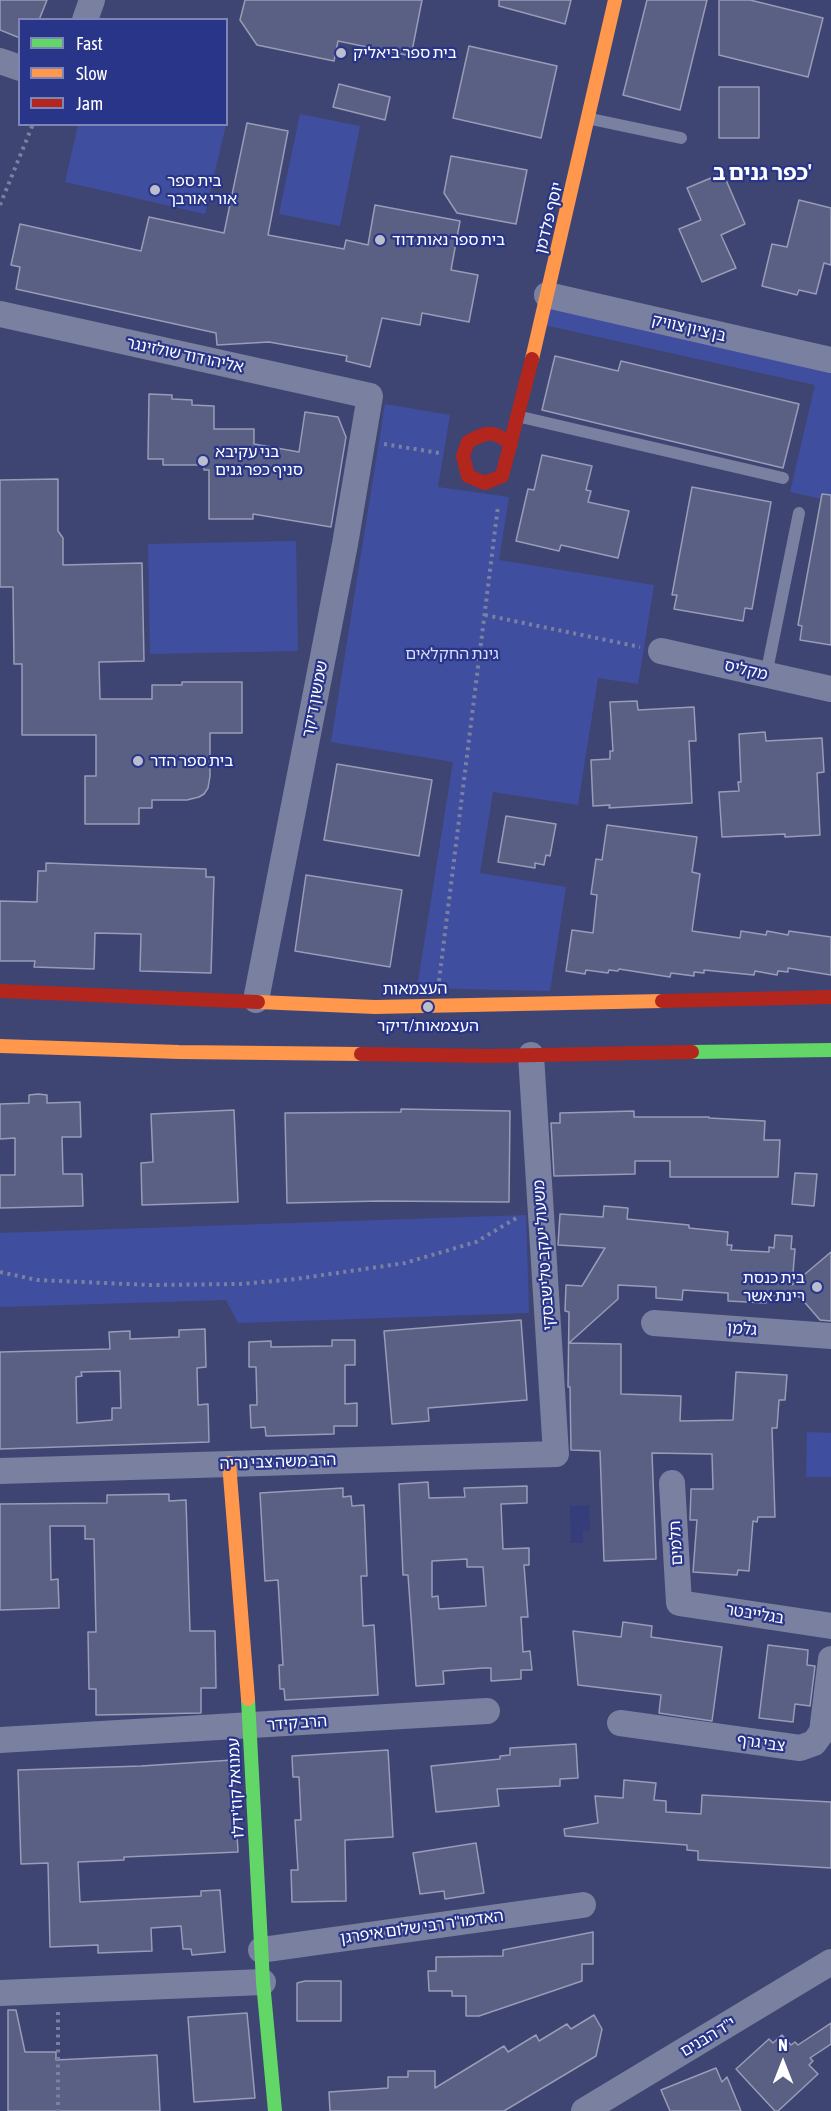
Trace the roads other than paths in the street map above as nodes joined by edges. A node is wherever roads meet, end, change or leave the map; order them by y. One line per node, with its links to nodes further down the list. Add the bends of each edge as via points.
1 (92, 0): 3 (street)
2 (615, 0): 6 (main road, יוסף פלדמן)
3 (86, 18)
4 (0, 62): 5 (street)
5 (18, 67)
6 (590, 119): 7 (lane); 8 (main road, יוסף פלדמן)
7 (681, 138)
8 (547, 295): 10 (street, בן ציון צוויק); 12 (main road, יוסף פלדמן)
9 (0, 314): 11 (street, אליהו דוד שולזינגר)
10 (831, 360)
11 (370, 396): 21 (street, שמשון דיקר, via 345,544)
12 (520, 417): 13 (main road, יוסף פלדמן); 14 (lane)
13 (511, 444): 13 (main road, יוסף פלדמן, via 502,476 485,483 468,476 463,456 468,442 484,433 498,434)
14 (783, 478)
15 (799, 513): 17 (lane)
16 (661, 651): 17 (street, מקליס)
17 (766, 675): 18 (street, מקליס)
18 (831, 689)
19 (0, 992): 21 (main road, העצמאות)
20 (831, 997): 21 (main road, העצמאות, via 375,1007)
21 (255, 1000)
22 (0, 1046): 24 (main road)
23 (831, 1050): 24 (main road)
24 (531, 1055): 27 (street, משעול יעקב טלישבסקי)
25 (654, 1323): 26 (street, גלמן)
26 (831, 1336)
27 (556, 1454): 28 (street, הרב משה צבי נריה)
28 (229, 1463): 29 (street, הרב משה צבי נריה); 36 (main road, עמנואל קוז'ידלו)
29 (0, 1471)
30 (672, 1483): 31 (street, תלמים)
31 (679, 1603): 32 (street, בגלייבטר)
32 (831, 1626)
33 (831, 1659): 35 (street, צבי גרף, via 822,1732 814,1743 800,1748)
34 (487, 1711): 36 (street, הרב קידר)
35 (620, 1723)
36 (250, 1726): 37 (street, הרב קידר); 39 (main road, עמנואל קוז'ידלו)
37 (0, 1740)
38 (583, 1905): 39 (street, האדמו"ר רבי שלום איפרגן)
39 (261, 1950): 41 (main road, עמנואל קוז'ידלו)
40 (831, 1962): 44 (street, י"ד הבנים)
41 (263, 1982): 42 (street); 43 (main road, עמנואל קוז'ידלו)
42 (0, 1993)
43 (275, 2111)
44 (584, 2111)

